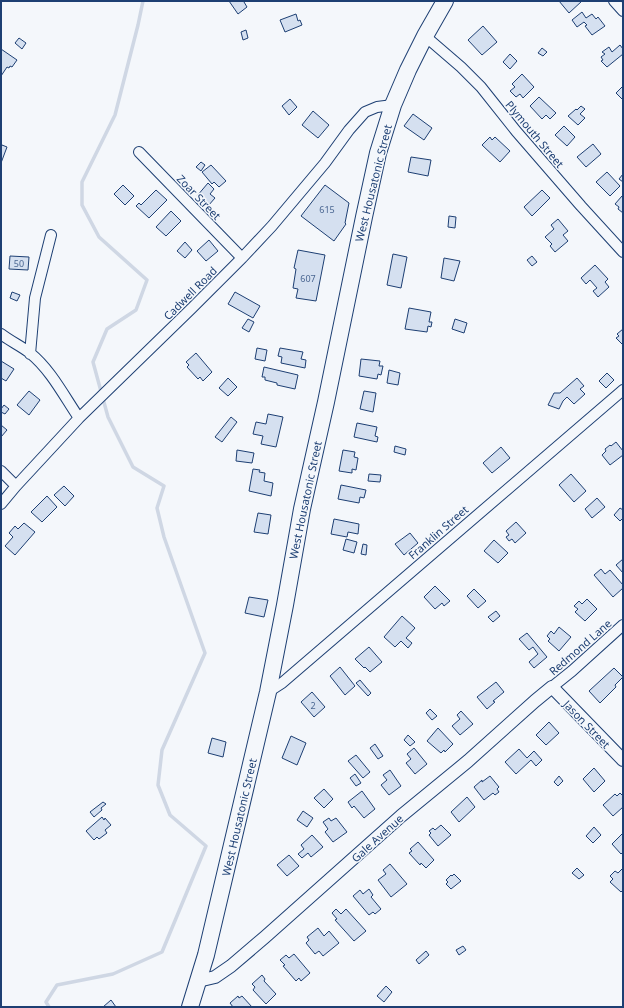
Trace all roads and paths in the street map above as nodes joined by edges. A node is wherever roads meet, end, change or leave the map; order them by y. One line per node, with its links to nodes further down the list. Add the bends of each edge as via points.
1 (445, 1): 4 (highway, West Housatonic Street)
2 (614, 1): 3 (street)
3 (623, 12)
4 (425, 36): 5 (highway, West Housatonic Street); 8 (street, Plymouth Street, via 461,66)
5 (393, 105): 9 (street, Cadwell Road, via 377,106 365,112 272,226); 19 (highway, West Housatonic Street, via 382,136 364,217 302,509)
6 (139, 152): 9 (street, Zoar Street)
7 (51, 234): 11 (street, via 35,298)
8 (623, 252)
9 (242, 258): 13 (street, Cadwell Road)
10 (1, 334): 11 (street)
11 (30, 354): 13 (street, via 52,376)
12 (623, 390): 19 (street, Franklin Street, via 282,683)
13 (79, 418): 15 (street, Cadwell Road)
14 (1, 471): 15 (street)
15 (16, 486): 16 (street, Cadwell Road)
16 (1, 504)
17 (623, 625): 18 (street, Redmond Lane)
18 (552, 687): 20 (street, Jason Street); 21 (street, Gale Avenue, via 231,966 215,977)
19 (268, 692): 21 (highway, West Housatonic Street)
20 (623, 760)
21 (198, 981): 22 (highway, West Housatonic Street)
22 (190, 1007)

